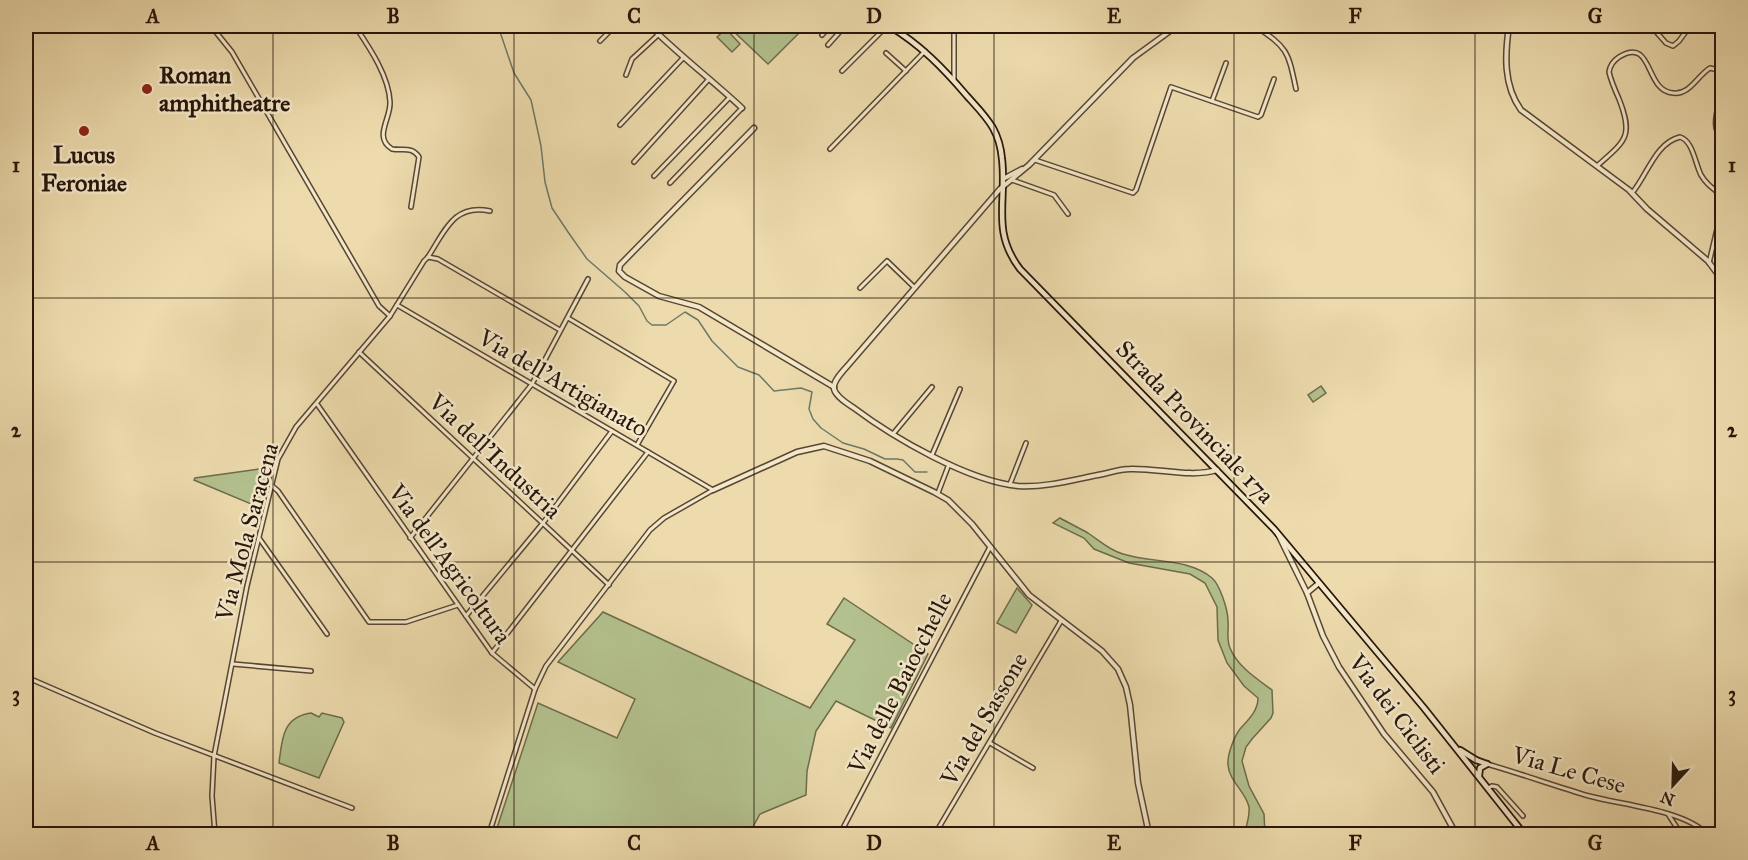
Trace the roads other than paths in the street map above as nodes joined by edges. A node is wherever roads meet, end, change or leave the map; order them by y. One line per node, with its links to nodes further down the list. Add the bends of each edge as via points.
1 (211, 26): 58 (street, via 232,52 379,306)
2 (355, 26): 47 (street, via 389,92 390,107 382,134 386,145 392,150 413,151 419,158)
3 (615, 26): 16 (street)
4 (650, 26): 14 (street)
5 (830, 26): 15 (street)
6 (845, 26): 17 (street)
7 (888, 26): 18 (main road, Strada Provinciale 17a); 22 (street)
8 (954, 26): 27 (street)
9 (1177, 26): 36 (street, via 1133,58)
10 (1255, 26): 28 (street, via 1284,48)
11 (1509, 26): 38 (street, via 1506,69 1518,106)
12 (1651, 26): 13 (street, via 1674,46)
13 (1690, 26)
14 (659, 34): 20 (street); 24 (street, via 632,59)
15 (822, 35)
16 (600, 42)
17 (828, 45)
18 (925, 51): 23 (street); 27 (main road, Strada Provinciale 17a)
19 (886, 53): 23 (street)
20 (684, 57): 25 (street); 32 (street)
21 (1226, 63): 30 (street)
22 (842, 71)
23 (906, 71): 35 (street)
24 (626, 75)
25 (710, 78): 29 (street); 37 (street)
26 (1274, 79): 30 (street, via 1259,117)
27 (954, 80): 41 (main road, Strada Provinciale 17a, via 994,130)
28 (1296, 89)
29 (730, 97): 31 (street); 40 (street)
30 (1212, 101): 36 (street, via 1172,87 1134,192)
31 (742, 108): 43 (street)
32 (620, 125)
33 (754, 128): 63 (street, via 620,265 619,271 658,296 699,307)
34 (1722, 140): 38 (street, via 1716,125 1722,81 1718,69 1710,68 1680,93 1670,93 1656,84 1645,59 1627,54 1614,60 1609,71 1624,116 1625,138)
35 (830, 149)
36 (1035, 160): 39 (street)
37 (633, 162)
38 (1596, 167): 45 (street)
39 (1026, 168): 41 (street); 42 (street)
40 (654, 176)
41 (1003, 179): 44 (main road, Strada Provinciale 17a)
42 (1012, 180): 44 (street); 50 (street, via 1054,195)
43 (670, 183)
44 (1002, 187): 56 (street); 75 (main road, Strada Provinciale 17a, via 1003,235 1015,262)
45 (1632, 194): 46 (street, via 1661,149 1681,137 1688,142 1703,178); 52 (street)
46 (1722, 195)
47 (411, 207)
48 (1722, 208): 52 (street)
49 (489, 211): 51 (street, Via Mola Saracena, via 465,211 450,223)
50 (1068, 214)
51 (428, 257): 57 (street, Via Mola Saracena); 60 (street, via 438,259)
52 (1710, 263): 54 (street)
53 (588, 279): 59 (street)
54 (1722, 280)
55 (860, 288): 56 (street, via 887,261)
56 (915, 288): 63 (street)
57 (397, 305): 58 (street, Via Mola Saracena); 62 (street, Via dell'Artigianato)
58 (390, 316): 61 (street, Via Mola Saracena)
59 (568, 318): 60 (street); 70 (street, via 674,381)
60 (560, 330): 62 (street)
61 (359, 352): 66 (street, Via Mola Saracena); 73 (street, Via dell'Industria)
62 (532, 384): 67 (street, Via dell'Artigianato); 73 (street)
63 (834, 387): 68 (street, via 845,401)
64 (932, 387): 68 (street)
65 (960, 389): 72 (street)
66 (316, 403): 77 (street, Via Mola Saracena, via 288,439); 83 (street, Via dell'Agricoltura)
67 (612, 431): 70 (street, Via dell'Artigianato); 80 (street)
68 (892, 435): 72 (street)
69 (1026, 443): 76 (street)
70 (637, 445): 71 (street, Via dell'Artigianato)
71 (648, 452): 78 (street, Via dell'Artigianato); 85 (street)
72 (932, 455): 74 (street)
73 (474, 459): 80 (street, Via dell'Industria); 83 (street)
74 (949, 464): 76 (street); 79 (street)
75 (1217, 470): 76 (street, via 1197,474 1127,469 1042,485); 81 (main road, Strada Provinciale 17a)
76 (1010, 484)
77 (271, 485): 82 (street, Via Mola Saracena); 89 (street, via 369,622 406,622)
78 (713, 490): 79 (street, via 797,452 821,446 870,461); 87 (street, via 654,526)
79 (938, 494): 84 (street, via 963,514)
80 (543, 523): 85 (street, Via dell'Industria); 90 (street)
81 (1277, 534): 86 (main road, Strada Provinciale 17a); 88 (street, Via dei Ciclisti)
82 (259, 537): 92 (street); 94 (street, Via Mola Saracena)
83 (410, 538): 89 (street, Via dell'Agricoltura)
84 (990, 547): 91 (street, via 1025,591); 113 (street, Via delle Baiocchelle)
85 (573, 550): 87 (street, Via dell'Industria); 93 (street)
86 (1319, 583): 88 (street); 99 (main road, Strada Provinciale 17a)
87 (609, 585): 97 (street, via 546,666)
88 (1307, 593): 116 (street, Via dei Ciclisti, via 1339,667 1384,734 1430,789)
89 (458, 605): 90 (street, Via dell'Agricoltura)
90 (466, 616): 93 (street, Via dell'Agricoltura)
91 (1061, 621): 98 (street, Via del Sassone); 115 (street, via 1107,656 1122,678 1130,705 1138,783)
92 (327, 634)
93 (492, 653): 97 (street, Via dell'Agricoltura)
94 (232, 663): 95 (street); 100 (street, Via Mola Saracena)
95 (311, 671)
96 (26, 677): 100 (street)
97 (535, 689): 112 (street)
98 (990, 743): 104 (street); 114 (street, Via del Sassone)
99 (1457, 748): 101 (main road); 102 (main road, Strada Provinciale 17a)
100 (214, 756): 107 (street); 111 (street, Via Mola Saracena)
101 (1476, 760): 102 (main road); 103 (main road)
102 (1468, 762): 103 (main road); 105 (main road, Strada Provinciale 17a)
103 (1487, 764): 105 (main road, via 1479,769); 108 (street, Via Le Cese)
104 (1033, 768)
105 (1479, 776): 106 (main road, Strada Provinciale 17a)
106 (1488, 788): 109 (street, via 1497,787); 117 (main road, Strada Provinciale 17a)
107 (352, 808)
108 (1668, 814): 110 (street); 120 (street, Via Le Cese, via 1693,823)
109 (1523, 816)
110 (1677, 829): 118 (street); 119 (street)
111 (215, 834)
112 (489, 834)
113 (840, 834)
114 (935, 834)
115 (1149, 834)
116 (1456, 834)
117 (1524, 834)
118 (1668, 834)
119 (1681, 834)
120 (1707, 834)

